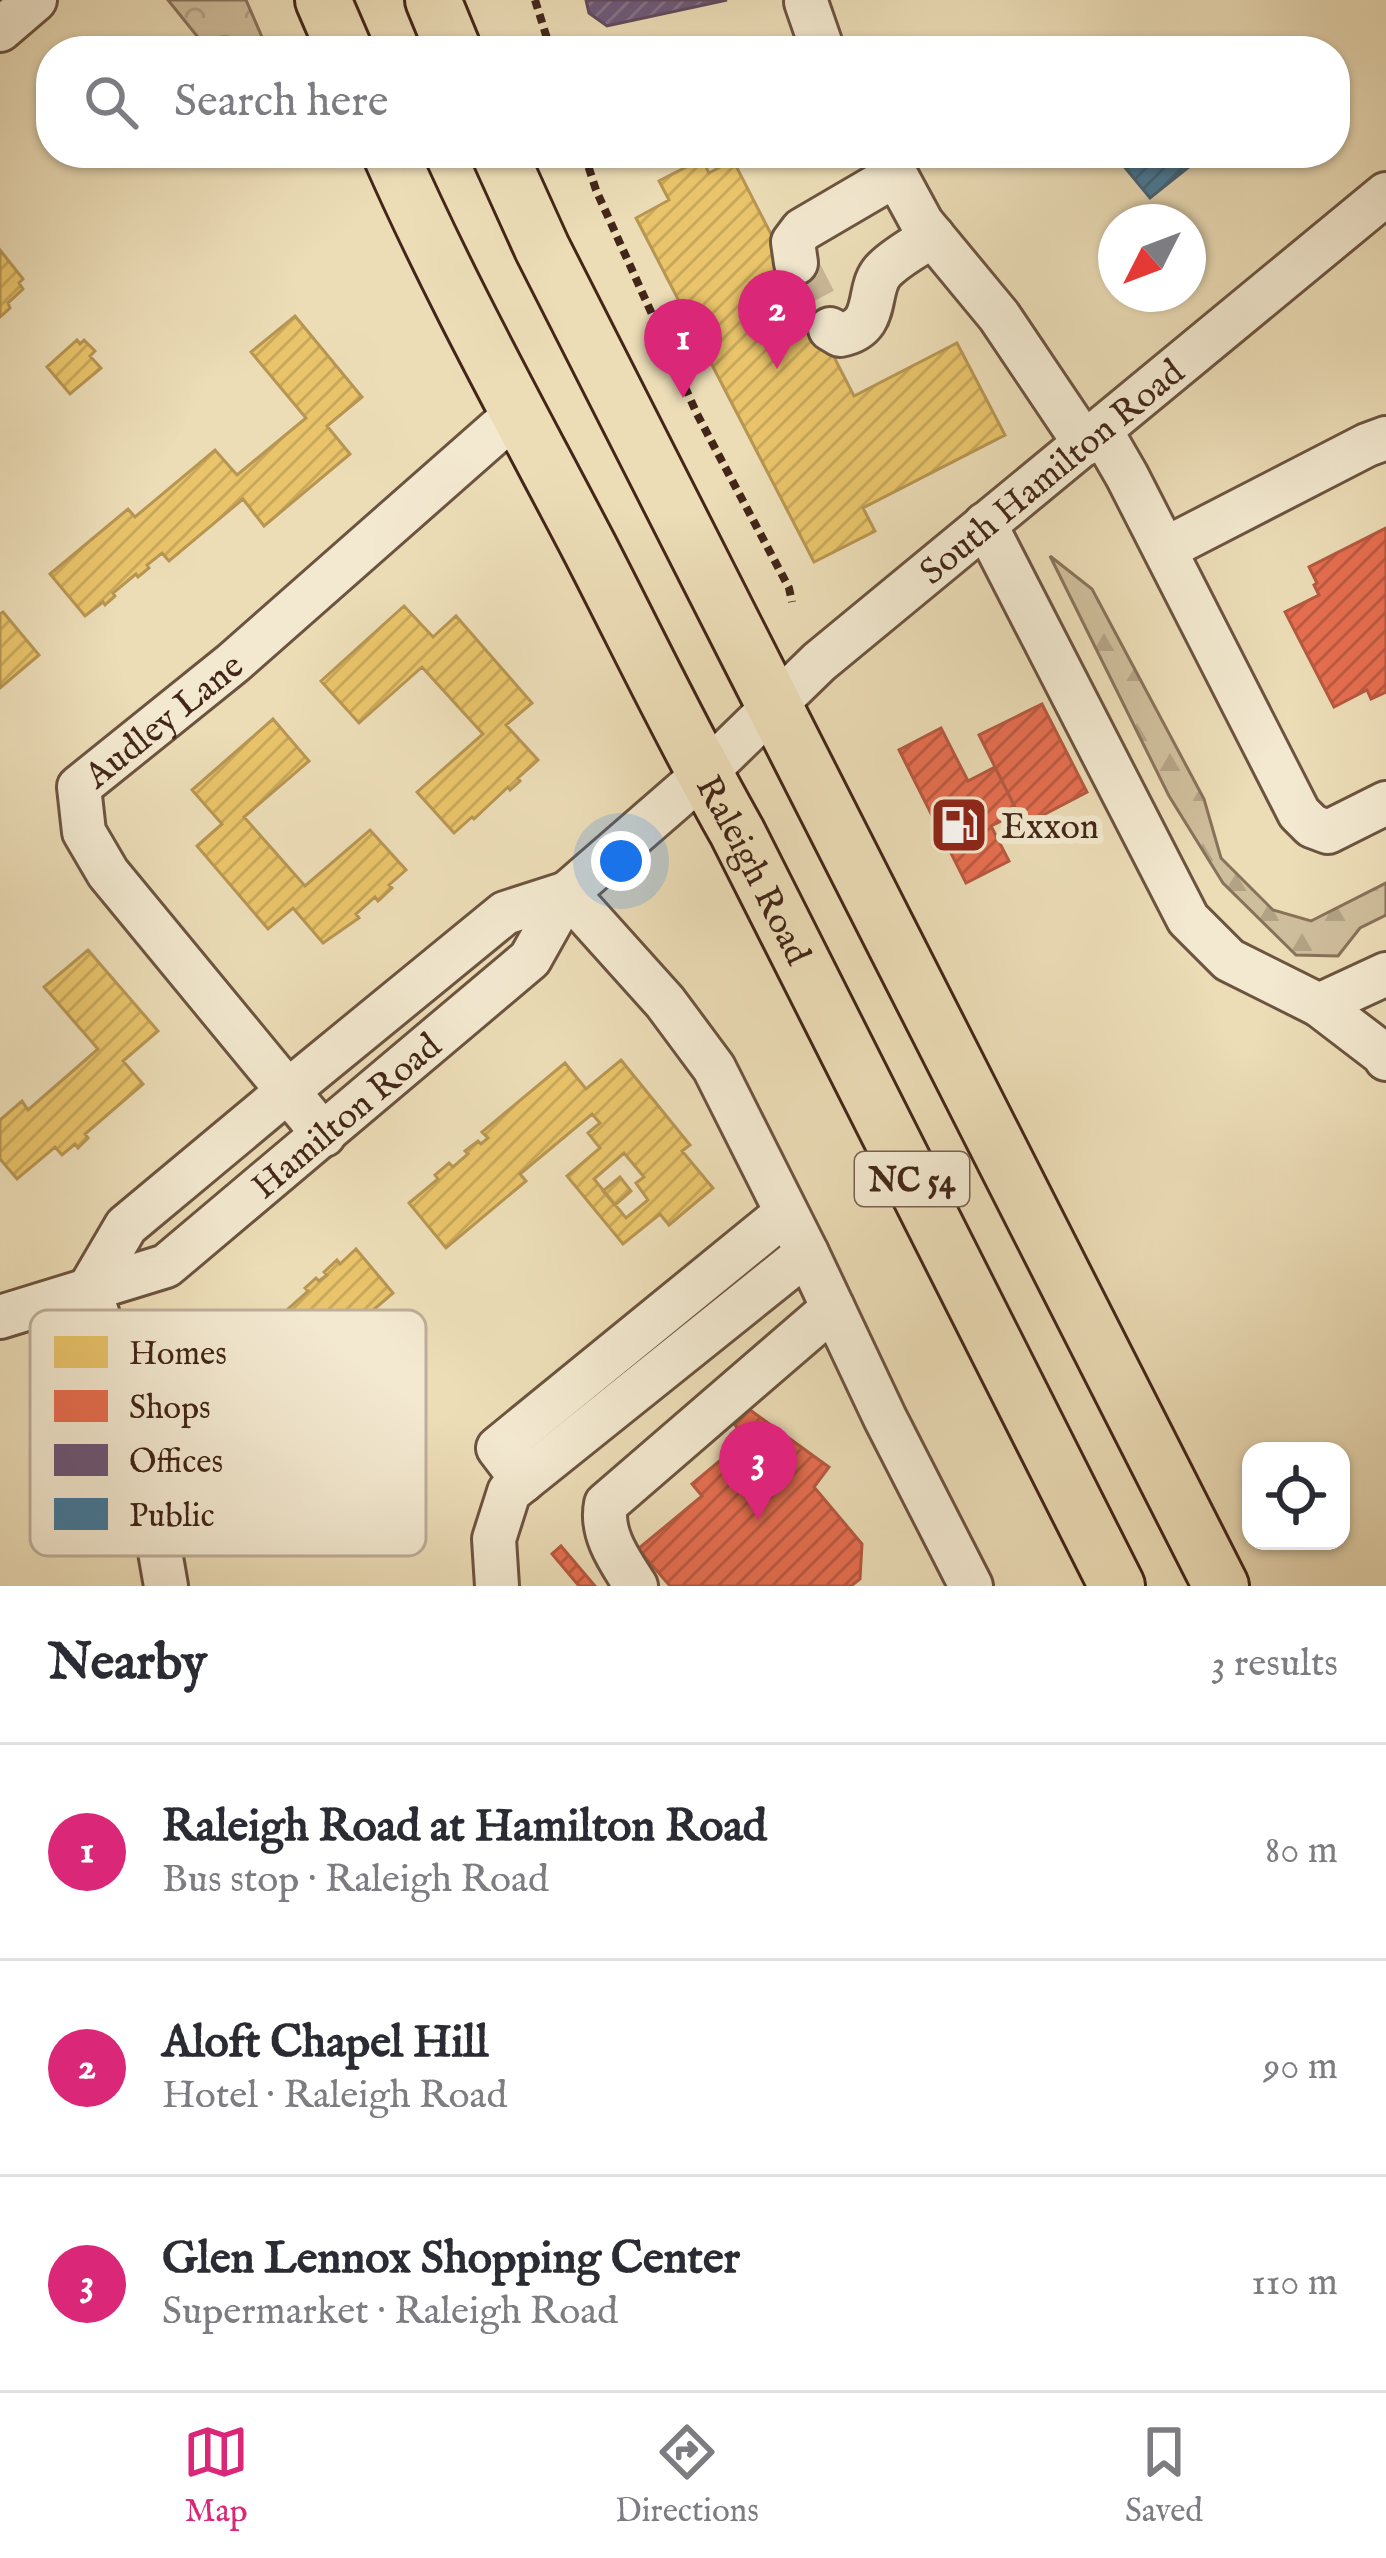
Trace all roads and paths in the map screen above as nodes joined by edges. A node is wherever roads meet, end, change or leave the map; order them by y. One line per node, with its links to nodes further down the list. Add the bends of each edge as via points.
1 (35, 0): 6 (street)
2 (323, 0): 7 (main road)
3 (433, 0): 8 (main road)
4 (535, 0): 9 (path)
5 (806, 2): 10 (street)
6 (0, 30)
7 (339, 36)
8 (448, 36)
9 (546, 36)
10 (818, 36)
11 (397, 168): 20 (main road, Raleigh Road / NC 54)
12 (506, 168): 26 (main road, NC 54)
13 (589, 168): 25 (path)
14 (885, 168): 18 (street, via 802,230 793,242)
15 (892, 168): 17 (street)
16 (1386, 194): 21 (street, South Hamilton Road)
17 (933, 236): 19 (street, via 881,271 873,303 852,333); 21 (street)
18 (796, 263)
19 (830, 329)
20 (518, 412): 27 (main road, Raleigh Road / NC 54); 33 (street, Audley Lane, via 233,664 80,787 85,832 108,873)
21 (1093, 438): 23 (street, South Hamilton Road); 24 (street)
22 (1376, 442): 24 (street)
23 (986, 524): 26 (street, South Hamilton Road); 31 (street, via 1188,919 1229,959)
24 (1165, 549): 28 (street, via 1299,813 1328,832)
25 (792, 602)
26 (773, 706): 27 (street, Hamilton Road); 48 (main road, NC 54)
27 (704, 774): 29 (street, Hamilton Road); 47 (main road, Raleigh Road / NC 54)
28 (1386, 803)
29 (567, 893): 33 (street, Hamilton Road, via 505,913); 34 (street, Hamilton Road, via 530,959); 35 (street, via 714,1068)
30 (1386, 974): 31 (street)
31 (1319, 1005): 32 (street)
32 (1386, 1059)
33 (290, 1090): 34 (street, Audley Lane); 37 (street, Hamilton Road, via 126,1226)
34 (324, 1135): 37 (street, Hamilton Road, via 166,1266)
35 (786, 1213): 36 (street); 41 (street, via 497,1448)
36 (807, 1253): 38 (street); 41 (street)
37 (88, 1289): 39 (street); 40 (street, Hamilton Road)
38 (833, 1308): 43 (street); 46 (street, via 606,1504 614,1551)
39 (95, 1310)
40 (0, 1318)
41 (523, 1480): 45 (street, via 509,1492 494,1539)
42 (161, 1556): 44 (street)
43 (958, 1580)
44 (166, 1586)
45 (497, 1586)
46 (636, 1586)
47 (1117, 1586)
48 (1221, 1586)

